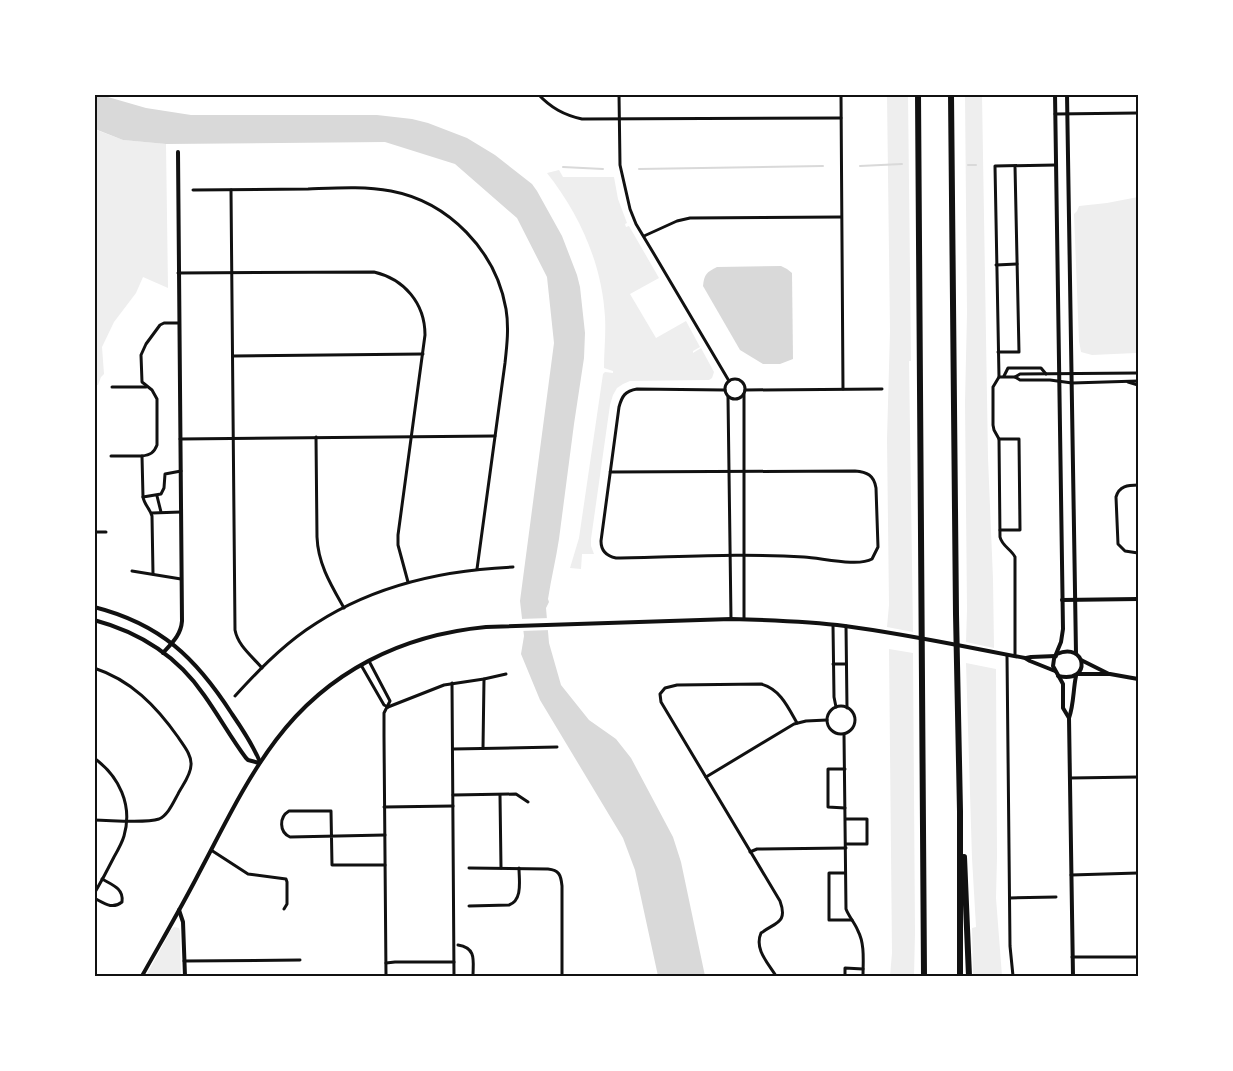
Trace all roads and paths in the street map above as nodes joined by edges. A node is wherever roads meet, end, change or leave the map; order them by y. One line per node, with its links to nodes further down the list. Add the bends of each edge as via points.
1 (538, 94): 12 (street, via 560,113)
2 (619, 94): 12 (street)
3 (840, 94): 11 (street)
4 (918, 94): 171 (highway)
5 (951, 94): 130 (highway)
6 (1055, 94): 9 (street)
7 (1067, 94): 10 (street)
8 (1138, 113): 10 (street)
9 (1055, 114): 10 (street); 14 (street)
10 (1067, 114): 31 (street)
11 (841, 118): 12 (street); 18 (street)
12 (619, 119): 19 (street, via 621,175 630,209)
13 (178, 152): 23 (street)
14 (1056, 165): 15 (street); 30 (street)
15 (1015, 166): 20 (street); 21 (street, via 995,166)
16 (194, 190): 17 (street)
17 (231, 190): 22 (street); 46 (street, via 390,191 423,202 466,231 487,258 505,303 508,337)
18 (841, 217): 19 (street, via 690,218); 40 (street)
19 (644, 236): 34 (street)
20 (1017, 264): 21 (street); 25 (street, via 1019,352)
21 (996, 265): 25 (street)
22 (232, 272): 23 (street); 26 (street, via 357,271 391,278 403,285 418,304 424,326); 27 (street)
23 (178, 273): 24 (street)
24 (179, 323): 39 (street, via 160,325 146,344 141,355 141,378); 49 (street)
25 (998, 352): 32 (street)
26 (423, 354): 27 (street); 45 (street)
27 (232, 356): 48 (street)
28 (1138, 373): 31 (street)
29 (1046, 374): 30 (street); 32 (street, via 1041,368 1008,368); 33 (street)
30 (1059, 374): 31 (street); 35 (street)
31 (1071, 374): 36 (street)
32 (1001, 377): 33 (street); 50 (street, via 993,387 993,425)
33 (1015, 377): 35 (street)
34 (729, 381): 42 (street); 43 (street, via 740,380)
35 (1059, 381): 36 (street); 76 (street)
36 (1069, 382): 37 (street); 77 (street)
37 (1138, 383)
38 (112, 387): 39 (street)
39 (147, 387): 52 (street, via 157,399 157,442 153,452)
40 (843, 389): 41 (street); 43 (street)
41 (882, 389)
42 (725, 390): 44 (street); 54 (street, via 628,391 619,406)
43 (745, 392): 44 (street, via 737,399); 56 (street)
44 (728, 397): 55 (street)
45 (411, 436): 46 (street); 47 (street); 74 (street, via 397,539)
46 (495, 436): 70 (street)
47 (316, 437): 48 (street); 79 (street, via 318,550 325,573)
48 (233, 438): 49 (street); 98 (street, via 235,630 241,645)
49 (180, 439): 53 (street)
50 (999, 439): 63 (street); 63 (street, via 1019,439 1020,530)
51 (111, 456): 52 (street)
52 (141, 456): 59 (street)
53 (181, 471): 58 (street, via 165,474 163,490); 61 (street)
54 (610, 472): 55 (street); 67 (street, via 601,540 603,551 609,556)
55 (729, 472): 56 (street); 67 (street)
56 (743, 472): 68 (street); 68 (street, via 867,472 876,488 878,547 869,561 859,563)
57 (1138, 485): 66 (street, via 1120,489 1116,497 1117,541 1128,552)
58 (157, 496): 59 (street); 60 (street)
59 (143, 497): 62 (street)
60 (161, 512): 61 (street); 62 (street)
61 (181, 512): 73 (street)
62 (152, 513): 72 (street)
63 (1000, 530): 90 (street, via 1001,541 1015,557)
64 (94, 532): 65 (street)
65 (106, 532)
66 (1138, 553)
67 (730, 555): 68 (street); 80 (street)
68 (744, 555): 81 (street)
69 (513, 567): 70 (street)
70 (477, 569): 74 (street)
71 (132, 571): 72 (street)
72 (153, 574): 73 (street)
73 (182, 579): 85 (street, via 181,627)
74 (408, 582): 79 (street)
75 (1138, 599): 77 (street)
76 (1062, 600): 77 (street); 89 (street, via 1061,645)
77 (1075, 600): 87 (street)
78 (94, 607): 85 (street, via 129,618)
79 (344, 608): 98 (street, via 304,632)
80 (731, 619): 81 (street); 93 (street, via 468,628 406,644)
81 (744, 619): 83 (street)
82 (94, 620): 86 (street, via 127,631)
83 (833, 625): 84 (street); 94 (street)
84 (846, 626): 88 (street); 95 (street)
85 (172, 643): 86 (street); 119 (street, via 211,682 255,748)
86 (163, 653): 119 (street, via 195,683 246,758)
87 (1076, 653): 89 (street); 92 (street)
88 (1007, 655): 90 (street); 149 (street)
89 (1056, 655): 91 (street); 99 (street)
90 (1015, 656): 91 (street)
91 (1025, 658): 99 (street)
92 (1080, 660): 101 (street); 102 (street)
93 (368, 661): 96 (street); 108 (street, via 390,701)
94 (833, 664): 95 (street); 109 (street)
95 (846, 664): 110 (street)
96 (361, 665): 108 (street); 119 (street, via 305,706)
97 (94, 668): 133 (street, via 122,680 153,705 190,758 191,767 163,816)
98 (262, 668): 107 (street)
99 (1055, 671): 103 (street)
100 (506, 674): 104 (street)
101 (1110, 674): 102 (street); 105 (street)
102 (1077, 675): 103 (street); 111 (street)
103 (1058, 676): 111 (street, via 1063,684 1064,708)
104 (484, 679): 106 (street); 117 (street)
105 (1138, 680)
106 (453, 683): 108 (street); 116 (street)
107 (235, 696)
108 (388, 707): 128 (street, via 384,713)
109 (836, 707): 110 (street); 112 (street)
110 (848, 708): 114 (street, via 855,720)
111 (1070, 718): 123 (street)
112 (827, 720): 113 (street); 114 (street, via 832,731)
113 (797, 723): 121 (street); 121 (street, via 778,693 768,686 664,688 661,702)
114 (844, 734): 120 (street)
115 (557, 747): 117 (street)
116 (453, 748): 117 (street); 125 (street)
117 (483, 748)
118 (94, 758): 133 (street, via 118,783 125,801)
119 (260, 763): 137 (street)
120 (845, 769): 129 (street); 129 (street, via 828,769 828,807)
121 (706, 777): 138 (street)
122 (1138, 777): 123 (street)
123 (1070, 778): 145 (street)
124 (500, 794): 125 (street); 126 (street, via 516,794); 141 (street)
125 (453, 795): 127 (street)
126 (528, 802)
127 (453, 806): 128 (street); 159 (street)
128 (384, 807): 134 (street)
129 (845, 808): 131 (street)
130 (960, 811): 172 (highway); 173 (highway)
131 (846, 819): 136 (street); 136 (street, via 867,819 867,844)
132 (94, 820): 133 (street)
133 (126, 820): 146 (street, via 123,839)
134 (385, 835): 135 (street); 139 (street)
135 (331, 836): 135 (street, via 287,836 282,818 289,811 331,811); 139 (street, via 332,865)
136 (846, 846): 138 (street); 143 (street)
137 (211, 850): 151 (street, via 248,874 286,879); 152 (street)
138 (750, 852): 168 (street, via 783,910 780,921 759,937 761,952)
139 (385, 865): 160 (street)
140 (469, 868): 141 (street)
141 (501, 868): 142 (street)
142 (519, 868): 150 (street, via 518,895 513,904); 167 (street, via 554,869 560,875)
143 (846, 873): 153 (street, via 846,909); 153 (street, via 829,873 829,920)
144 (1138, 873): 145 (street)
145 (1071, 874): 155 (street)
146 (102, 879): 147 (street); 147 (street, via 119,889 122,903 110,906)
147 (94, 896)
148 (1056, 897): 149 (street)
149 (1010, 898): 174 (street)
150 (469, 906)
151 (284, 909)
152 (179, 910): 158 (street); 162 (street)
153 (852, 920): 161 (street, via 862,941)
154 (458, 945): 166 (street, via 472,953)
155 (1072, 957): 156 (street); 175 (street)
156 (1138, 957)
157 (300, 960): 158 (street)
158 (184, 961): 163 (street)
159 (454, 962): 160 (street); 165 (street)
160 (386, 963): 164 (street)
161 (863, 969): 169 (street, via 845,968); 170 (street)
162 (142, 976)
163 (185, 976)
164 (386, 976)
165 (454, 976)
166 (473, 976)
167 (562, 976)
168 (776, 976)
169 (845, 976)
170 (863, 976)
171 (924, 976)
172 (960, 976)
173 (969, 976)
174 (1013, 976)
175 (1072, 976)

